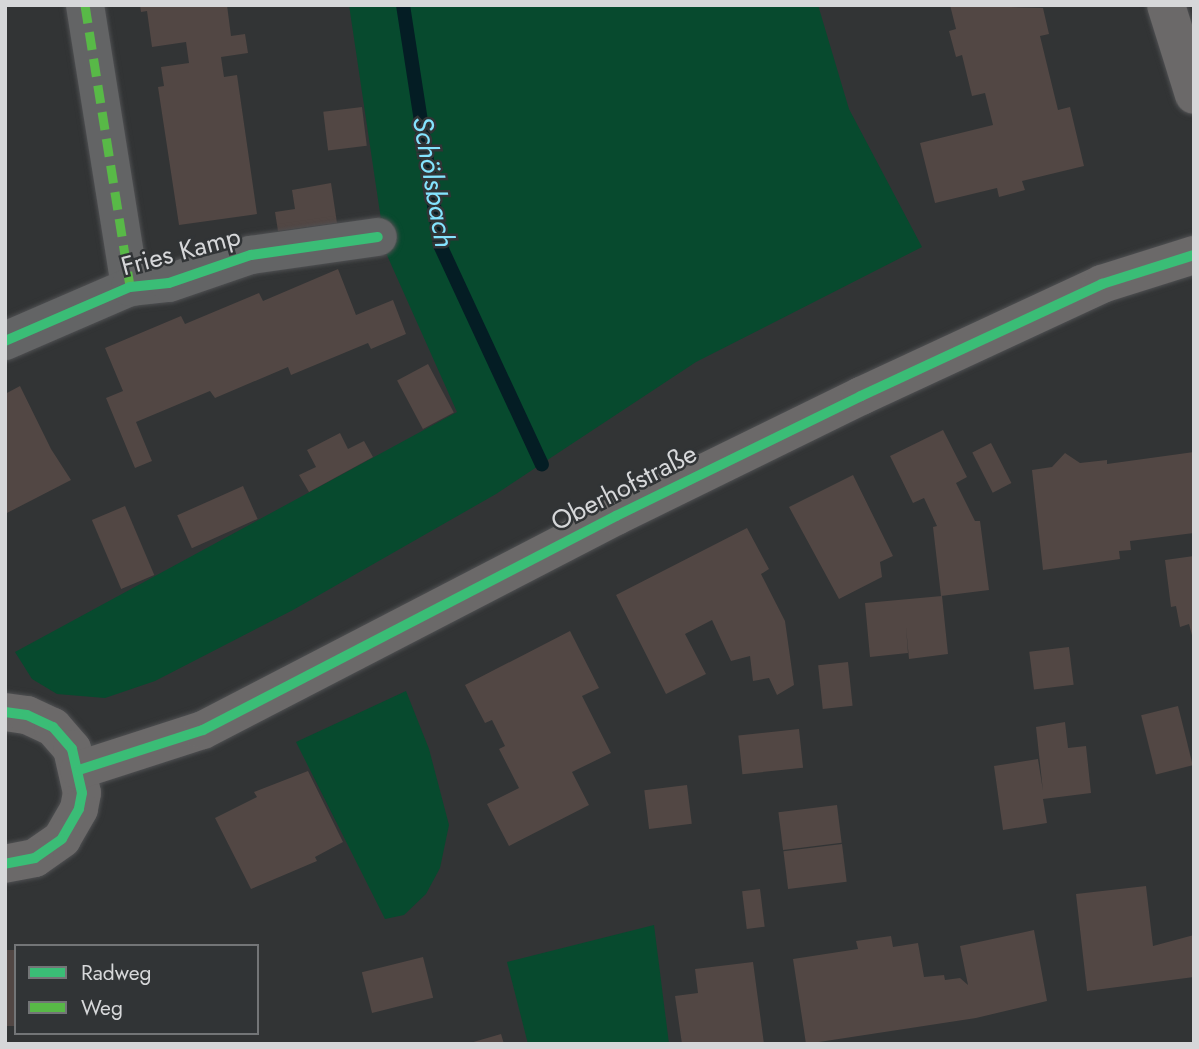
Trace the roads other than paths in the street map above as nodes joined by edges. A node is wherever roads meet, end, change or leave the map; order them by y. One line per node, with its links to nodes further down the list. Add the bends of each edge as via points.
1 (85, 5): 6 (street, Fries Kamp)
2 (1166, 5): 3 (main road)
3 (1194, 94)
4 (378, 237): 6 (street, Fries Kamp, via 251,255 169,283)
5 (1194, 255): 9 (main road, Oberhofstraße, via 1102,284 862,396 616,516 203,730)
6 (130, 287): 7 (street, Fries Kamp)
7 (5, 341)
8 (5, 712): 9 (main road, via 27,715 53,727 72,749)
9 (79, 770): 10 (main road, via 79,809 62,839 35,858)
10 (5, 864)

